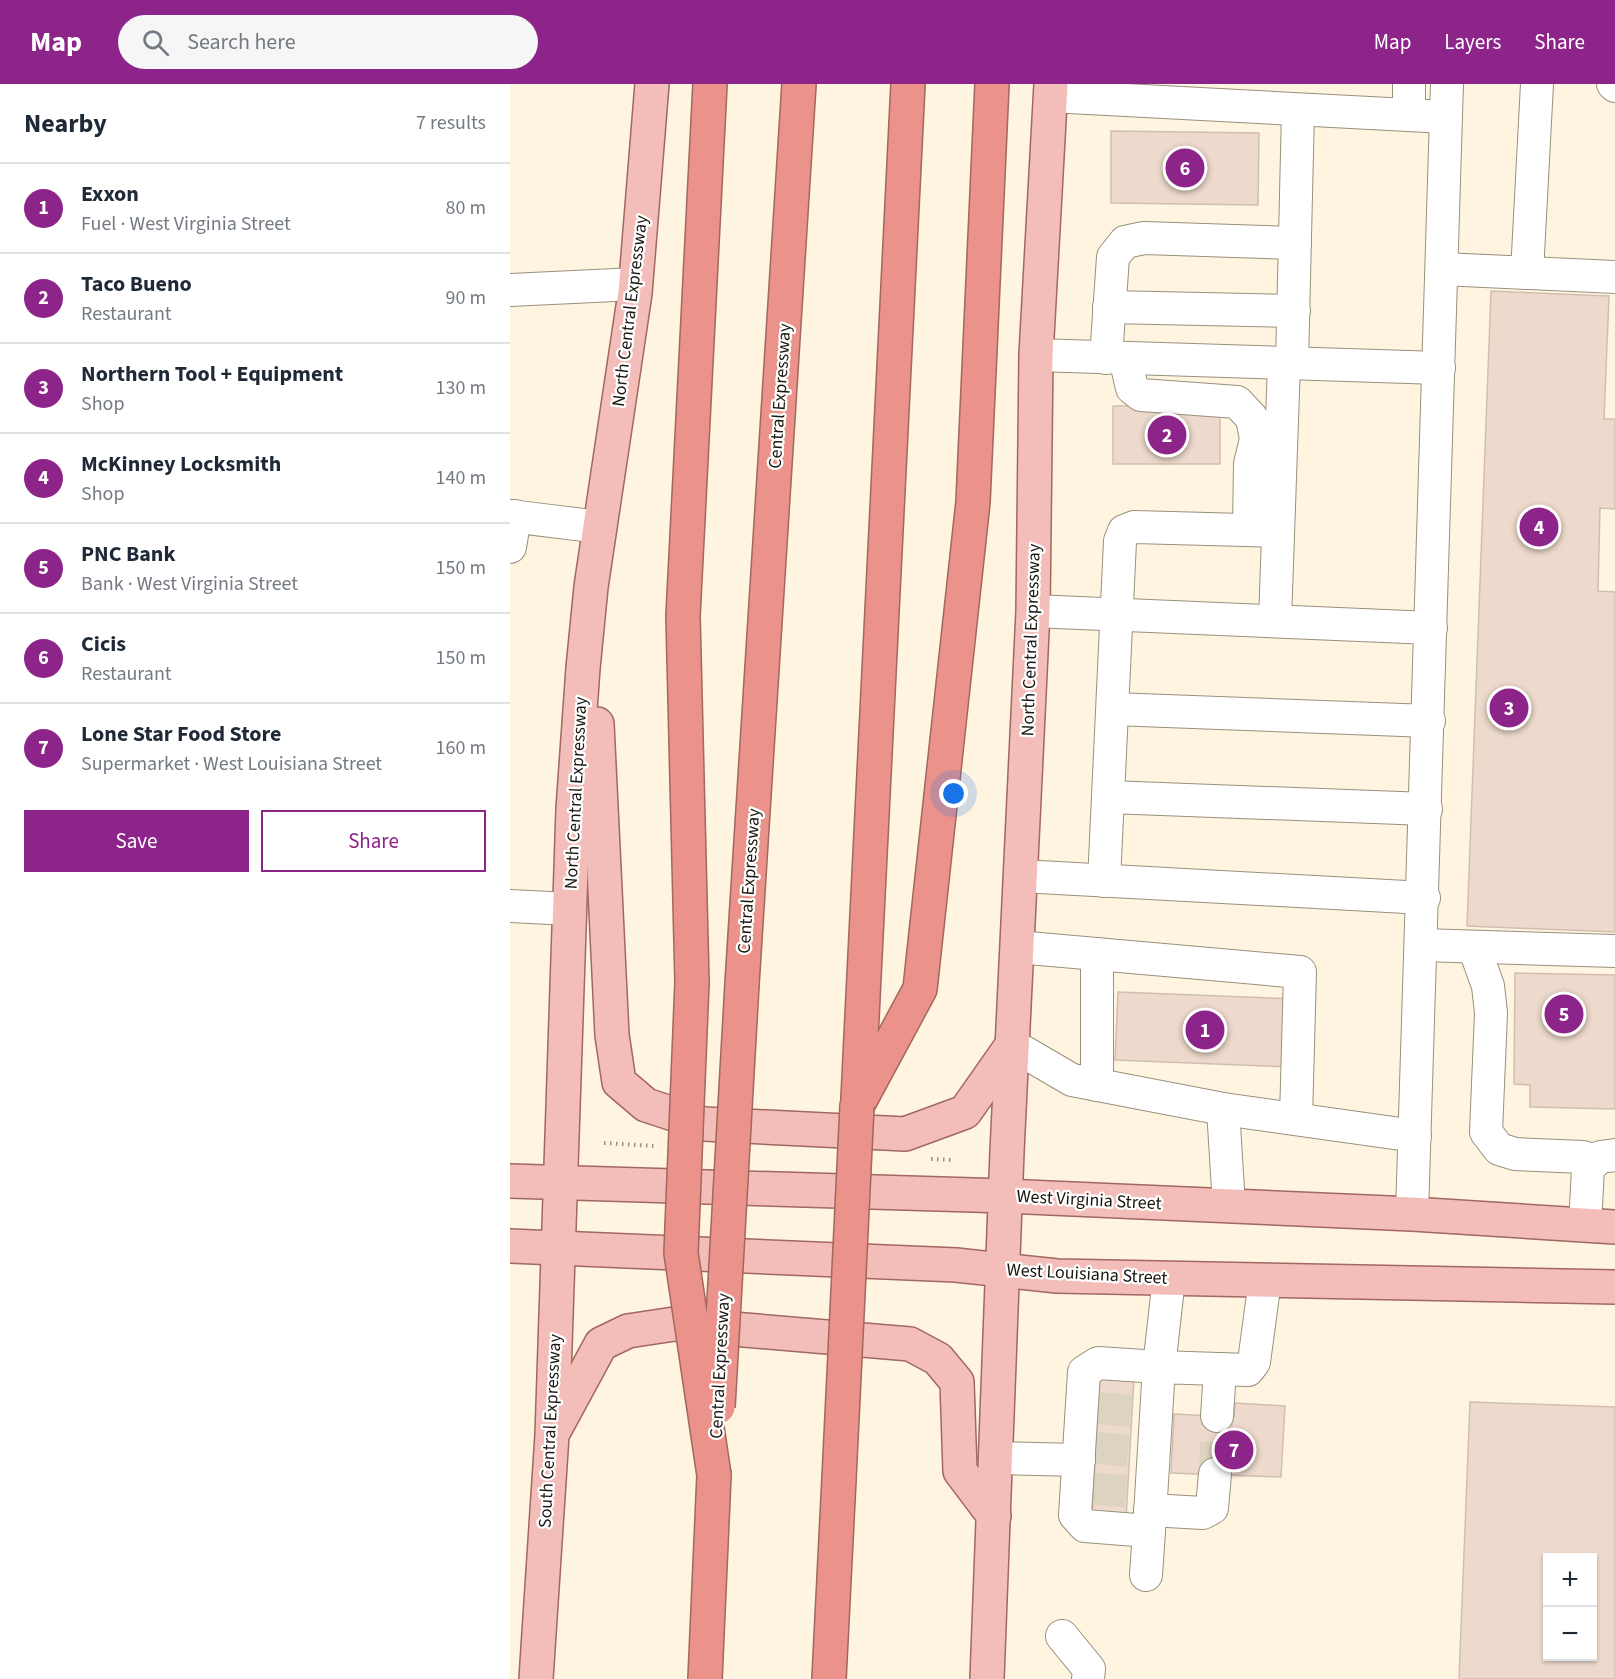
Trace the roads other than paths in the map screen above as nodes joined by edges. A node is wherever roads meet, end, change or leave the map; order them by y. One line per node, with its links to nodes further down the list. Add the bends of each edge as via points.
1 (652, 84): 18 (main road, North Central Expressway)
2 (710, 84): 75 (highway, bridge, via 683,616 692,981 681,1253)
3 (800, 84): 75 (highway, Central Expressway, bridge)
4 (908, 84): 51 (highway)
5 (992, 84): 51 (highway, via 973,502 920,989)
6 (1409, 84): 12 (lane)
7 (1448, 84): 13 (lane)
8 (1537, 84): 16 (lane)
9 (1051, 90): 10 (lane); 22 (main road, North Central Expressway)
10 (1142, 93): 11 (lane)
11 (1298, 111): 12 (lane); 14 (lane)
12 (1409, 115): 13 (lane)
13 (1446, 117): 15 (lane)
14 (1295, 243): 20 (lane, via 1144,238 1125,242 1113,257); 21 (lane)
15 (1442, 269): 16 (lane); 25 (lane)
16 (1527, 273): 17 (lane)
17 (1615, 278)
18 (636, 284): 19 (lane); 27 (main road, North Central Expressway)
19 (510, 290)
20 (1109, 307): 21 (lane); 23 (lane)
21 (1294, 310): 24 (lane)
22 (1036, 355): 23 (lane); 31 (main road, North Central Expressway)
23 (1115, 358): 24 (lane); 28 (lane, via 1132,388 1141,395 1236,402 1252,418 1256,439 1250,464)
24 (1288, 363): 25 (lane); 28 (lane)
25 (1439, 368): 34 (lane)
26 (512, 516): 27 (lane); 29 (lane)
27 (600, 527): 30 (main road, North Central Expressway)
28 (1264, 531): 32 (lane, via 1134,527 1124,531 1120,541); 33 (lane)
29 (510, 547)
30 (591, 587): 43 (main road, North Central Expressway, via 582,668); 49 (main road, via 612,1035 619,1082 645,1105 704,1124 905,1134 965,1112)
31 (1034, 611): 32 (lane); 39 (main road, North Central Expressway)
32 (1118, 615): 33 (lane); 35 (lane)
33 (1275, 621): 34 (lane)
34 (1431, 628): 36 (lane)
35 (1113, 709): 36 (lane); 37 (lane)
36 (1429, 721): 38 (lane)
37 (1109, 797): 38 (lane); 40 (lane)
38 (1426, 809): 41 (lane)
39 (1021, 876): 40 (lane); 45 (main road, North Central Expressway)
40 (1104, 881): 41 (lane)
41 (1424, 898): 44 (lane)
42 (510, 906): 43 (lane)
43 (570, 909): 57 (main road, North Central Expressway)
44 (1422, 945): 46 (lane); 54 (lane)
45 (1017, 946): 48 (lane); 49 (main road, North Central Expressway)
46 (1474, 946): 47 (lane); 55 (lane, via 1488,986 1491,1013 1486,1132 1499,1149 1515,1154)
47 (1615, 951)
48 (1097, 954): 50 (lane); 53 (lane, via 1299,972)
49 (1012, 1045): 50 (lane, via 1072,1080); 58 (main road, North Central Expressway)
50 (1097, 1084): 52 (lane)
51 (857, 1106): 82 (highway, bridge)
52 (1223, 1109): 53 (lane); 59 (lane)
53 (1296, 1119): 54 (lane)
54 (1415, 1136): 60 (lane)
55 (1602, 1161): 61 (lane)
56 (510, 1181): 57 (main road, West Virginia Street)
57 (562, 1183): 58 (main road, West Virginia Street); 63 (main road, South Central Expressway)
58 (1006, 1196): 59 (main road, West Virginia Street); 64 (main road)
59 (1229, 1206): 60 (main road, West Virginia Street)
60 (1412, 1214): 61 (main road, West Virginia Street)
61 (1600, 1226)
62 (510, 1246): 63 (main road, West Louisiana Street)
63 (559, 1247): 64 (main road, West Louisiana Street); 71 (main road, South Central Expressway)
64 (1002, 1270): 65 (main road, West Louisiana Street, via 1058,1276); 72 (main road)
65 (1169, 1278): 66 (main road, West Louisiana Street); 68 (lane)
66 (1265, 1280): 67 (main road, West Louisiana Street); 69 (lane, via 1254,1362 1248,1370)
67 (1615, 1287)
68 (1160, 1366): 69 (lane); 73 (lane, via 1098,1363 1084,1372 1090,1408); 76 (lane, via 1144,1411)
69 (1220, 1369): 70 (lane)
70 (1217, 1416)
71 (552, 1435): 77 (main road, via 601,1344 628,1331 674,1324 910,1344 938,1359 957,1382 960,1471); 80 (main road, South Central Expressway)
72 (996, 1458): 73 (lane); 77 (main road)
73 (1085, 1467): 76 (lane, via 1075,1515 1085,1526)
74 (1215, 1474): 76 (lane, via 1212,1508 1203,1514)
75 (714, 1475): 81 (highway, Central Expressway)
76 (1144, 1506): 78 (lane)
77 (994, 1516): 83 (main road)
78 (1146, 1575)
79 (1062, 1636): 84 (lane, via 1089,1669)
80 (536, 1679)
81 (705, 1679)
82 (829, 1679)
83 (987, 1679)
84 (1088, 1679)

